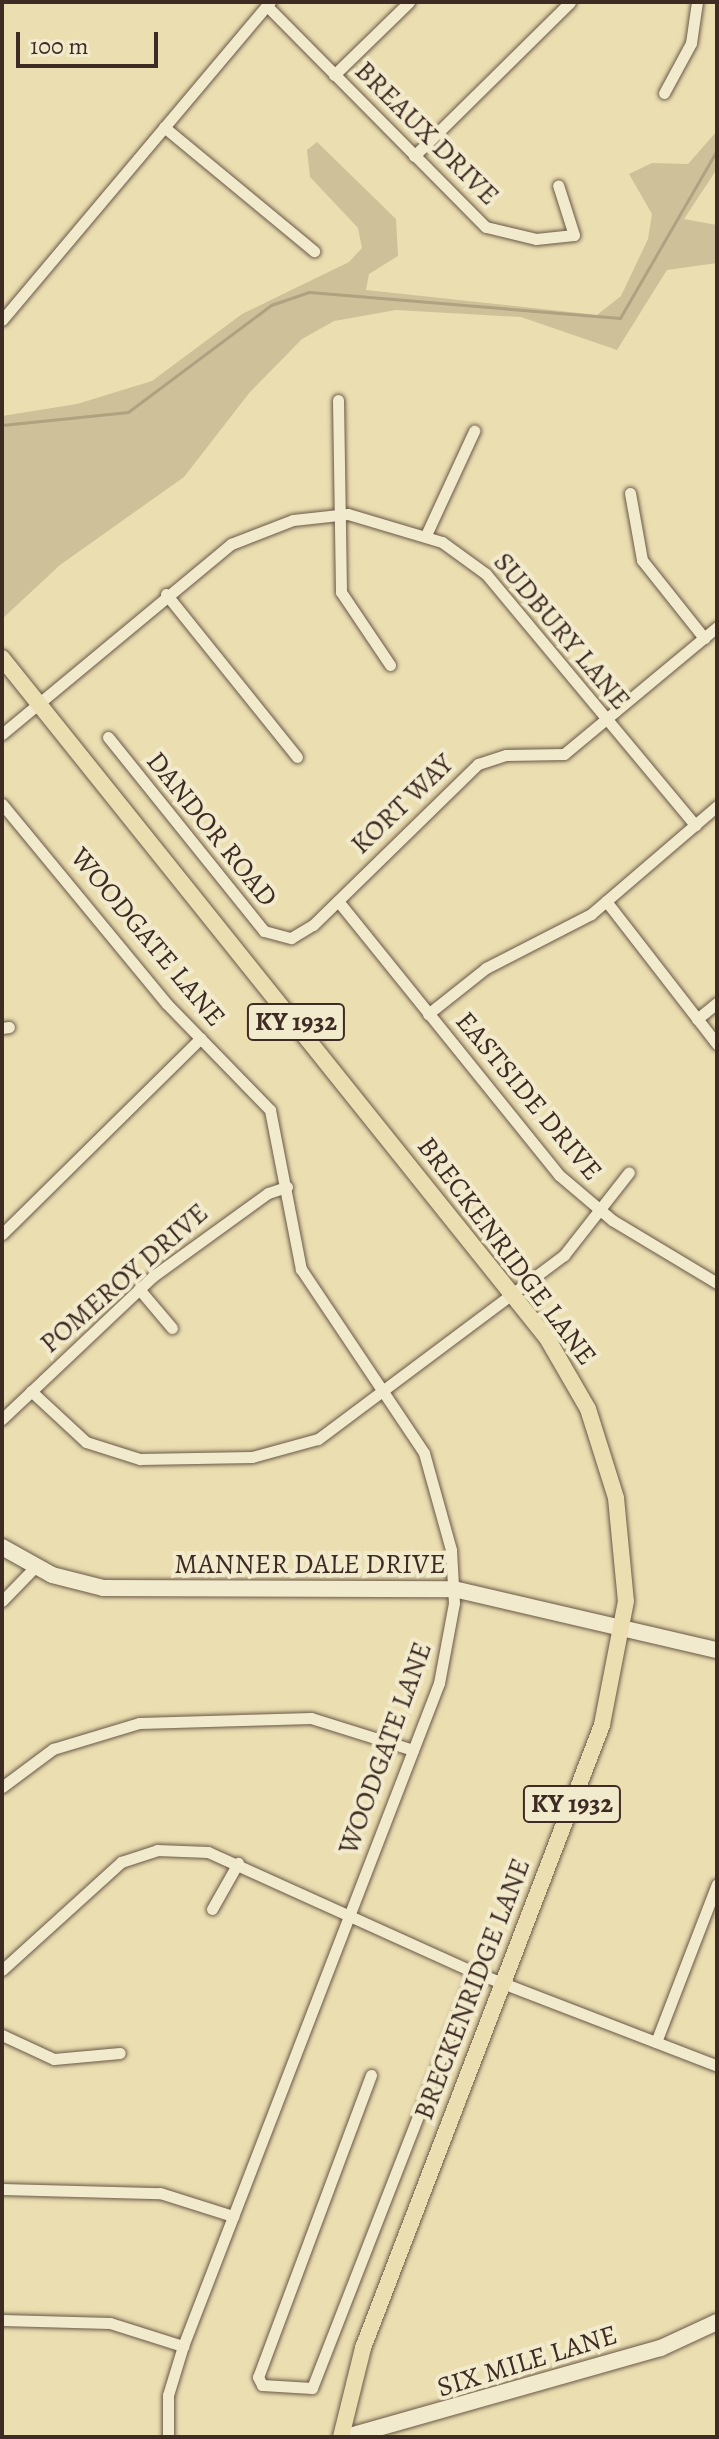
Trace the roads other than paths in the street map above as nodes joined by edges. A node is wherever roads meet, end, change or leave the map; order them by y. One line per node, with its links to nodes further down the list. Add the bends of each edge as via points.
1 (409, 2): 5 (street)
2 (570, 2): 8 (street)
3 (697, 2): 6 (street, via 691,43)
4 (269, 4): 5 (street, BREAUX DRIVE); 7 (street)
5 (334, 75): 8 (street, BREAUX DRIVE)
6 (664, 93)
7 (164, 127): 10 (street); 11 (street)
8 (414, 156): 9 (street, BREAUX DRIVE, via 473,216 510,236 574,235)
9 (558, 185)
10 (314, 251)
11 (2, 320)
12 (338, 400): 15 (street)
13 (474, 431): 16 (street)
14 (630, 493): 19 (street, via 642,560)
15 (339, 514): 16 (street, SUDBURY LANE); 17 (street, SUDBURY LANE, via 259,530); 21 (street, via 344,601)
16 (426, 535): 23 (street, SUDBURY LANE, via 486,574)
17 (166, 594): 22 (street, SUDBURY LANE); 26 (street)
18 (717, 627): 19 (street, KORT WAY)
19 (704, 638): 23 (street, KORT WAY)
20 (2, 658): 22 (main road, BRECKENRIDGE LANE / KY 1932)
21 (390, 665)
22 (36, 700): 24 (street, SUDBURY LANE); 44 (main road, BRECKENRIDGE LANE / KY 1932)
23 (607, 722): 29 (street, SUDBURY LANE); 30 (street, KORT WAY, via 558,757 506,755 478,764)
24 (2, 734)
25 (108, 737): 32 (street, DANDOR ROAD, via 264,931)
26 (297, 757)
27 (2, 804): 36 (street, WOODGATE LANE)
28 (717, 806): 29 (street)
29 (695, 825): 31 (street)
30 (338, 901): 32 (street, KORT WAY); 34 (street, EASTSIDE DRIVE)
31 (606, 901): 34 (street, via 486,968); 35 (street)
32 (287, 939)
33 (717, 1003): 35 (street)
34 (428, 1014): 40 (street, EASTSIDE DRIVE, via 559,1175)
35 (697, 1019): 37 (street)
36 (201, 1038): 39 (street, WOODGATE LANE, via 270,1110); 41 (street)
37 (717, 1044)
38 (629, 1172): 40 (street)
39 (287, 1187): 43 (street, POMEROY DRIVE, via 268,1193); 47 (street, WOODGATE LANE, via 306,1282)
40 (600, 1211): 42 (street, EASTSIDE DRIVE); 44 (street, via 564,1255)
41 (2, 1234)
42 (717, 1283)
43 (139, 1289): 45 (street); 46 (street, POMEROY DRIVE)
44 (513, 1294): 47 (street); 53 (main road, BRECKENRIDGE LANE / KY 1932, via 577,1388 609,1466 622,1532)
45 (172, 1328)
46 (31, 1391): 47 (street, via 86,1442 154,1460 286,1450 344,1425); 48 (street, POMEROY DRIVE)
47 (388, 1392): 51 (street, WOODGATE LANE, via 438,1489)
48 (2, 1419)
49 (2, 1547): 50 (street, MANNER DALE DRIVE)
50 (35, 1567): 51 (street, MANNER DALE DRIVE, via 128,1590); 52 (street)
51 (454, 1589): 53 (street, MANNER DALE DRIVE); 55 (street, WOODGATE LANE, via 446,1659)
52 (2, 1601)
53 (623, 1629): 54 (street, MANNER DALE DRIVE); 63 (main road, BRECKENRIDGE LANE / KY 1932, via 602,1725)
54 (717, 1650)
55 (413, 1750): 56 (street, via 311,1718 139,1723 53,1749); 60 (street, WOODGATE LANE)
56 (2, 1787)
57 (238, 1863): 59 (street); 60 (street); 61 (street, via 180,1848 129,1858)
58 (717, 1884): 65 (street)
59 (212, 1909)
60 (349, 1916): 62 (street); 70 (street, WOODGATE LANE)
61 (2, 1970)
62 (474, 1972): 63 (street); 68 (street, via 312,2388 262,2385 258,2377)
63 (503, 1981): 65 (street); 75 (main road, BRECKENRIDGE LANE / KY 1932, via 363,2348)
64 (2, 2035): 66 (street, via 54,2059)
65 (656, 2042): 67 (street)
66 (120, 2053)
67 (717, 2066)
68 (371, 2075)
69 (2, 2189): 70 (street, via 160,2193)
70 (233, 2216): 73 (street, WOODGATE LANE)
71 (2, 2320): 73 (street, via 110,2323)
72 (717, 2322): 75 (street, SIX MILE LANE, via 661,2348)
73 (183, 2346): 74 (street, WOODGATE LANE, via 168,2395)
74 (168, 2437)
75 (344, 2437)

